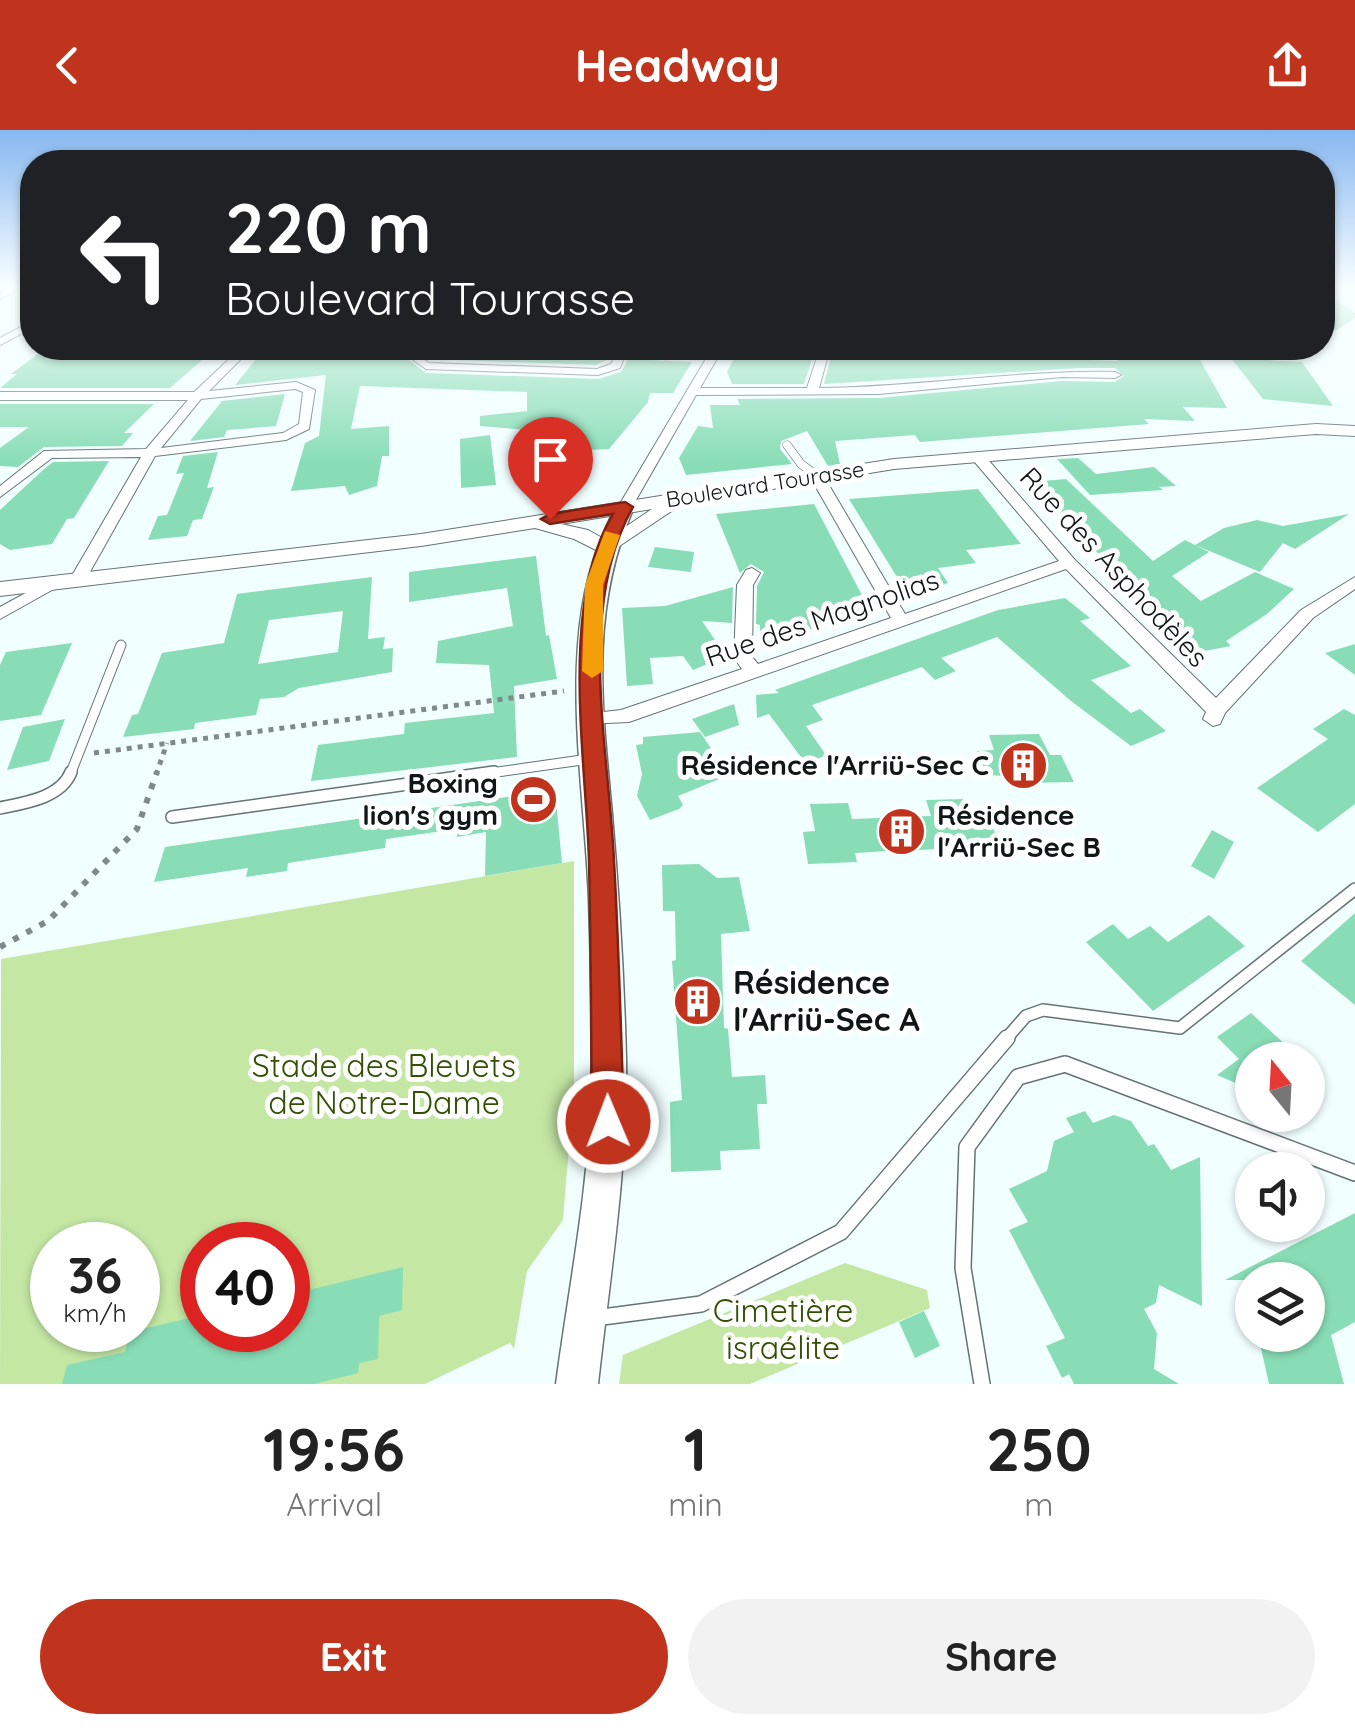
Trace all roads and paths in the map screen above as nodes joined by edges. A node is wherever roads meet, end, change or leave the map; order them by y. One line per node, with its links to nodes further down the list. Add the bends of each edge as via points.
1 (234, 360): 10 (street)
2 (418, 360): 3 (street, via 426,366 598,372)
3 (618, 360)
4 (712, 360): 7 (street)
5 (821, 360): 8 (street)
6 (1104, 360): 8 (street, via 1115,375)
7 (693, 392): 8 (street); 18 (street)
8 (812, 392)
9 (0, 396): 10 (street)
10 (197, 396): 13 (street); 13 (street, via 296,385 309,390 305,426 286,436)
11 (1355, 431): 14 (main road, Boulevard Tourasse)
12 (788, 445): 15 (lane)
13 (150, 452): 16 (street, via 48,454); 23 (street)
14 (978, 456): 15 (main road, Boulevard Tourasse); 21 (street, Rue des Asphodèles)
15 (816, 474): 17 (main road, Boulevard Tourasse); 28 (street)
16 (0, 493)
17 (679, 498): 18 (main road, Boulevard Tourasse); 20 (main road)
18 (625, 507): 19 (main road, Boulevard Tourasse); 20 (street)
19 (528, 522): 20 (main road, via 581,534); 23 (main road, Boulevard Tourasse)
20 (606, 549): 31 (street, via 594,585)
21 (1069, 563): 25 (street, Rue des Asphodèles, via 1215,714 1307,614); 28 (street, Rue des Magnolias)
22 (752, 573): 30 (street, via 745,585 743,658)
23 (78, 580): 24 (main road, Boulevard Tourasse)
24 (54, 582): 26 (main road, Boulevard Tourasse); 27 (street)
25 (1355, 582)
26 (0, 589)
27 (0, 614)
28 (900, 620): 30 (street, Rue des Magnolias)
29 (121, 644): 34 (lane)
30 (752, 670): 32 (street, Rue des Magnolias, via 622,716)
31 (592, 688): 32 (street); 33 (path)
32 (592, 719): 35 (street)
33 (166, 743): 34 (path); 39 (path, via 137,829 48,921)
34 (79, 754): 36 (lane, via 68,782 37,800)
35 (595, 759): 37 (lane); 41 (street, via 608,1122)
36 (0, 808)
37 (172, 817)
38 (1355, 889): 41 (lane, via 1180,1028 1042,1010 1026,1016 841,1232 701,1304)
39 (0, 948)
40 (1355, 1173): 43 (lane, via 1065,1064 1018,1077 967,1147 963,1268)
41 (584, 1320): 42 (street)
42 (577, 1384)
43 (982, 1384)

